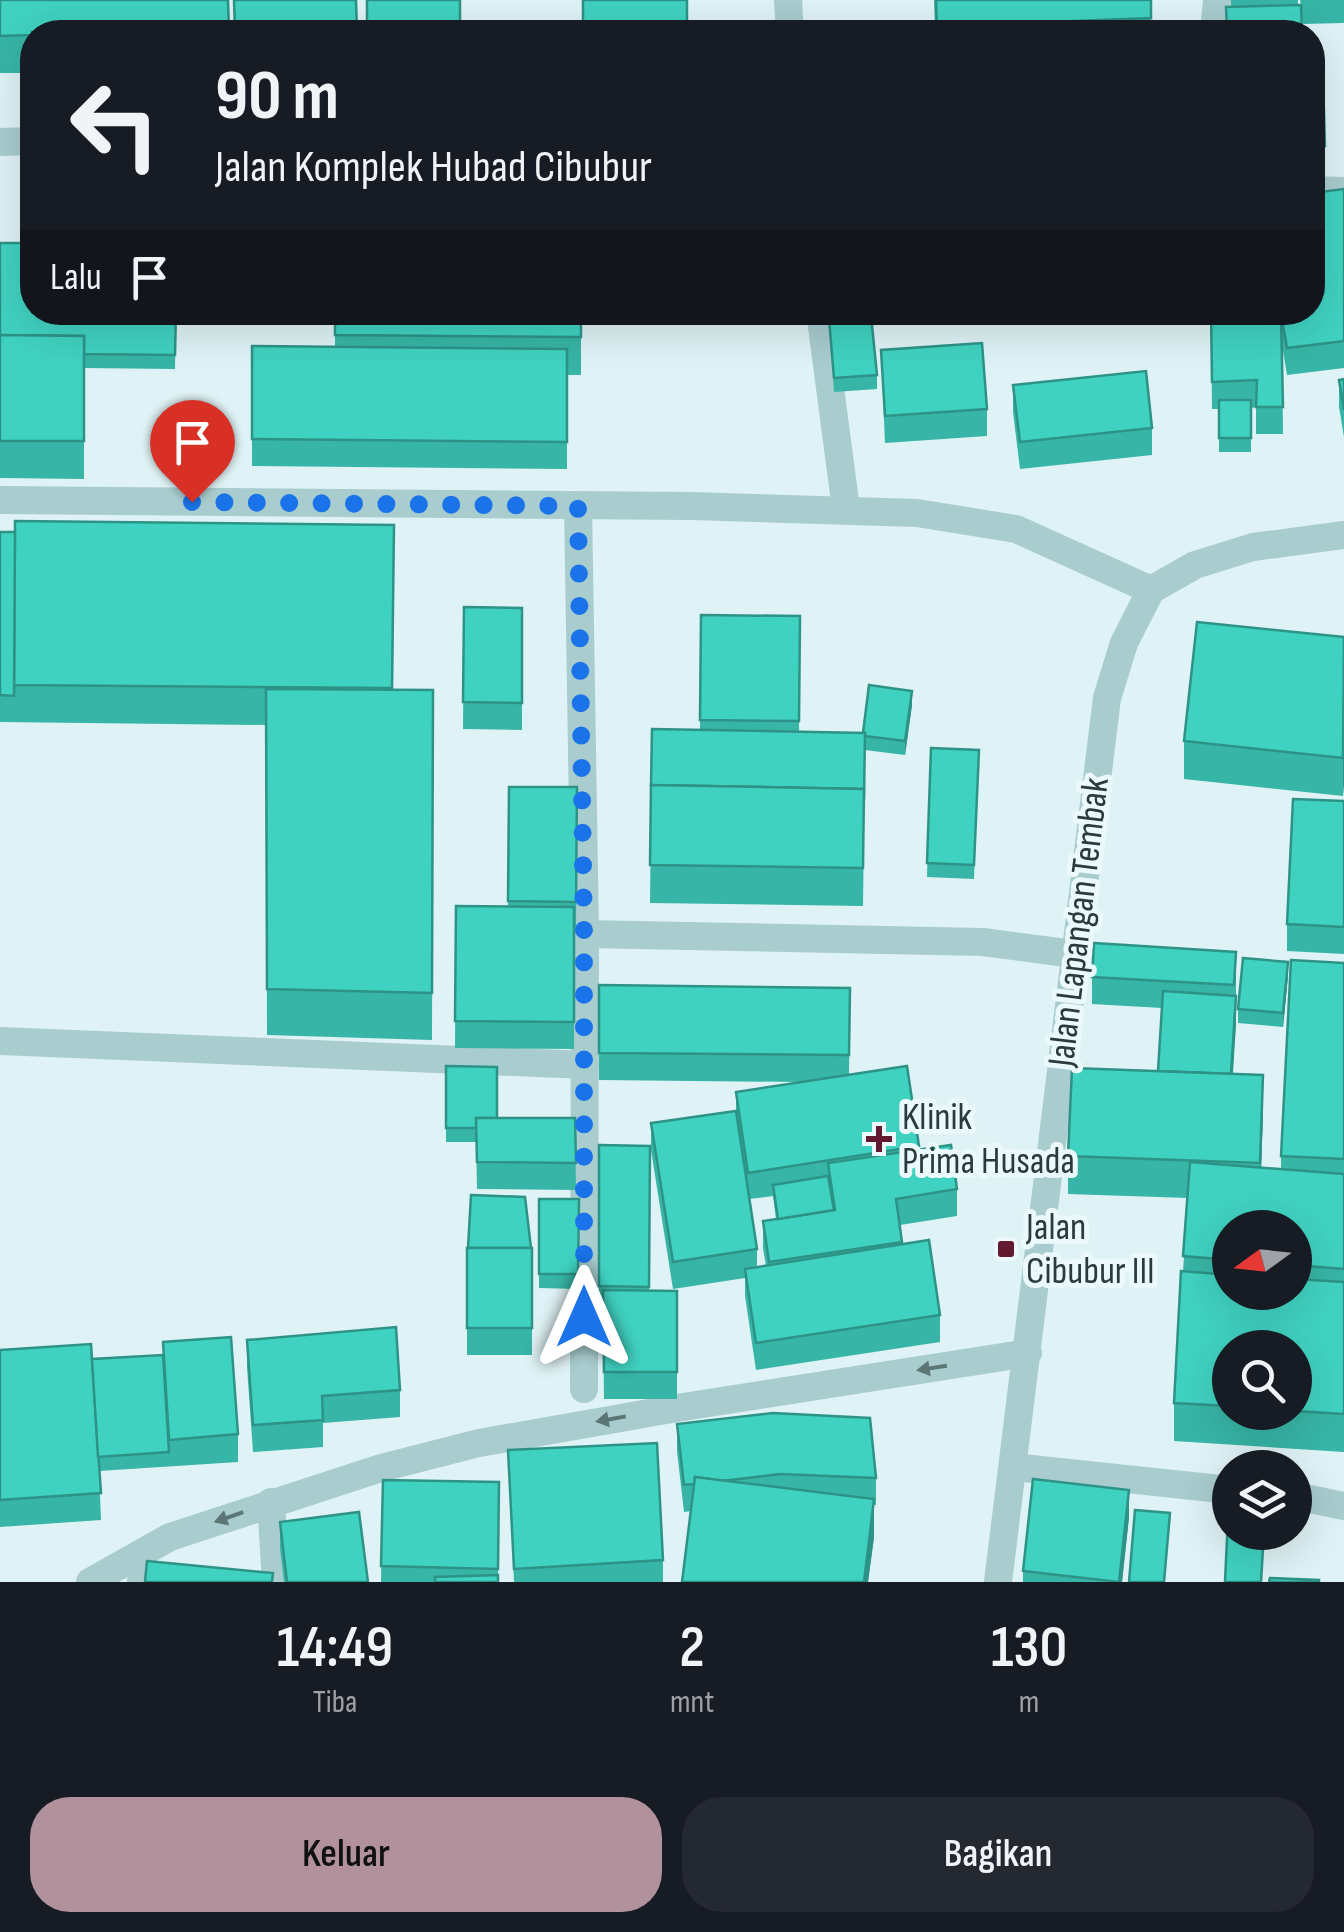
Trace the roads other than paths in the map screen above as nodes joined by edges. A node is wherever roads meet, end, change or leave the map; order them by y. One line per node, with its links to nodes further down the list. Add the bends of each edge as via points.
1 (822, 325): 4 (street)
2 (0, 500): 3 (street)
3 (578, 506): 4 (street); 7 (street)
4 (846, 509): 6 (street, via 1016,529)
5 (1344, 535): 6 (street, via 1252,547 1195,565)
6 (1151, 590): 8 (street, Jalan Lapangan Tembak, via 1124,643 1107,698)
7 (584, 934): 8 (street, via 983,942); 10 (street)
8 (1074, 954): 11 (street, Jalan Lapangan Tembak)
9 (0, 1041): 10 (street)
10 (584, 1065): 12 (street)
11 (1028, 1354): 13 (street, Jalan Lapangan Tembak); 16 (street, one-way to 16, via 479,1443)
12 (584, 1388)
13 (1014, 1467): 14 (street); 22 (street, Jalan Lapangan Tembak)
14 (1212, 1488)
15 (1312, 1499): 17 (street)
16 (271, 1502): 18 (street, one-way to 18); 21 (street)
17 (1344, 1506)
18 (144, 1552): 19 (street); 20 (street)
19 (90, 1582)
20 (141, 1582)
21 (276, 1582)
22 (998, 1582)

